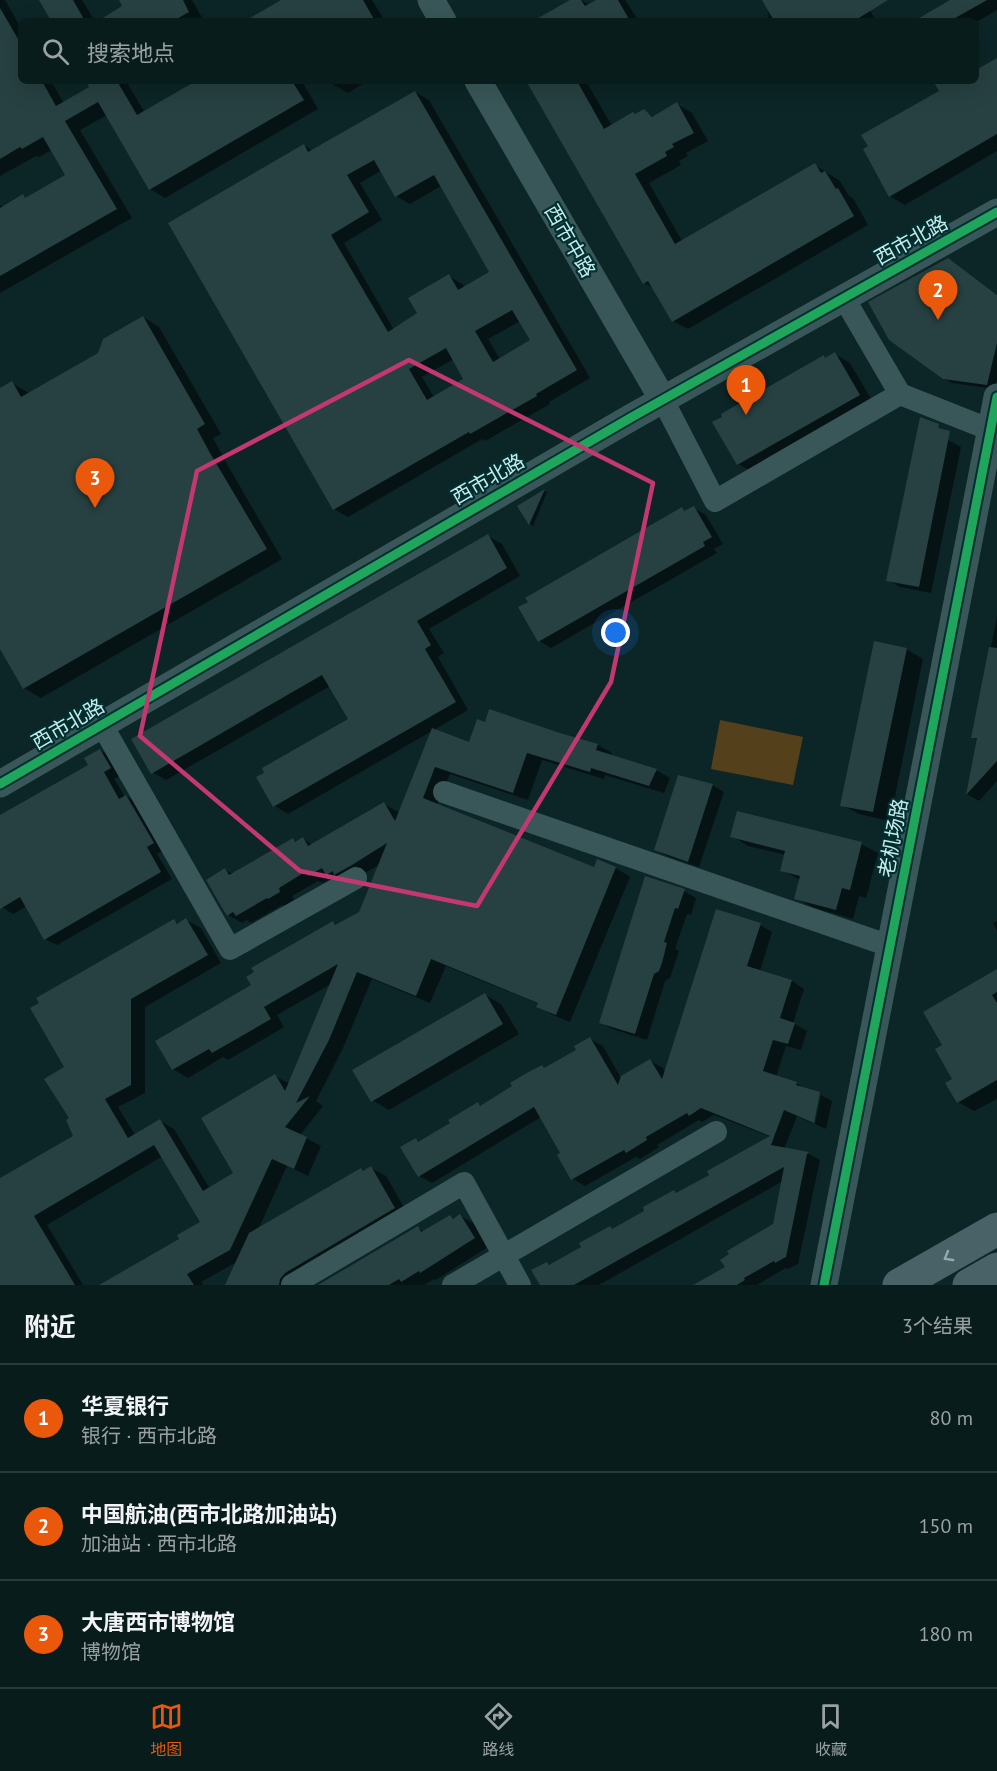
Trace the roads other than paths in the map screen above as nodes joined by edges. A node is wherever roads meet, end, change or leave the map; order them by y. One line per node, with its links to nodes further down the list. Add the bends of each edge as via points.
1 (431, 0): 2 (street)
2 (441, 18)
3 (480, 84): 8 (street, 西市中路)
4 (997, 212): 5 (street, 西市北路)
5 (844, 298): 6 (street); 8 (street, 西市北路)
6 (900, 394): 8 (street, via 715,501); 9 (street)
7 (997, 397): 9 (street, 老机场路)
8 (663, 400): 10 (street, 西市北路)
9 (991, 430): 14 (street, 老机场路)
10 (102, 725): 11 (street, 西市北路); 13 (street, via 230,950)
11 (0, 784)
12 (444, 792): 14 (street)
13 (356, 878)
14 (890, 946): 22 (street, 老机场路)
15 (716, 1132): 17 (street)
16 (997, 1229): 23 (main road, one-way to 23)
17 (504, 1256): 19 (street, via 464,1183); 20 (street); 21 (street)
18 (997, 1269): 24 (main road)
19 (292, 1285)
20 (453, 1285)
21 (519, 1285)
22 (824, 1285)
23 (899, 1285)
24 (969, 1285)

